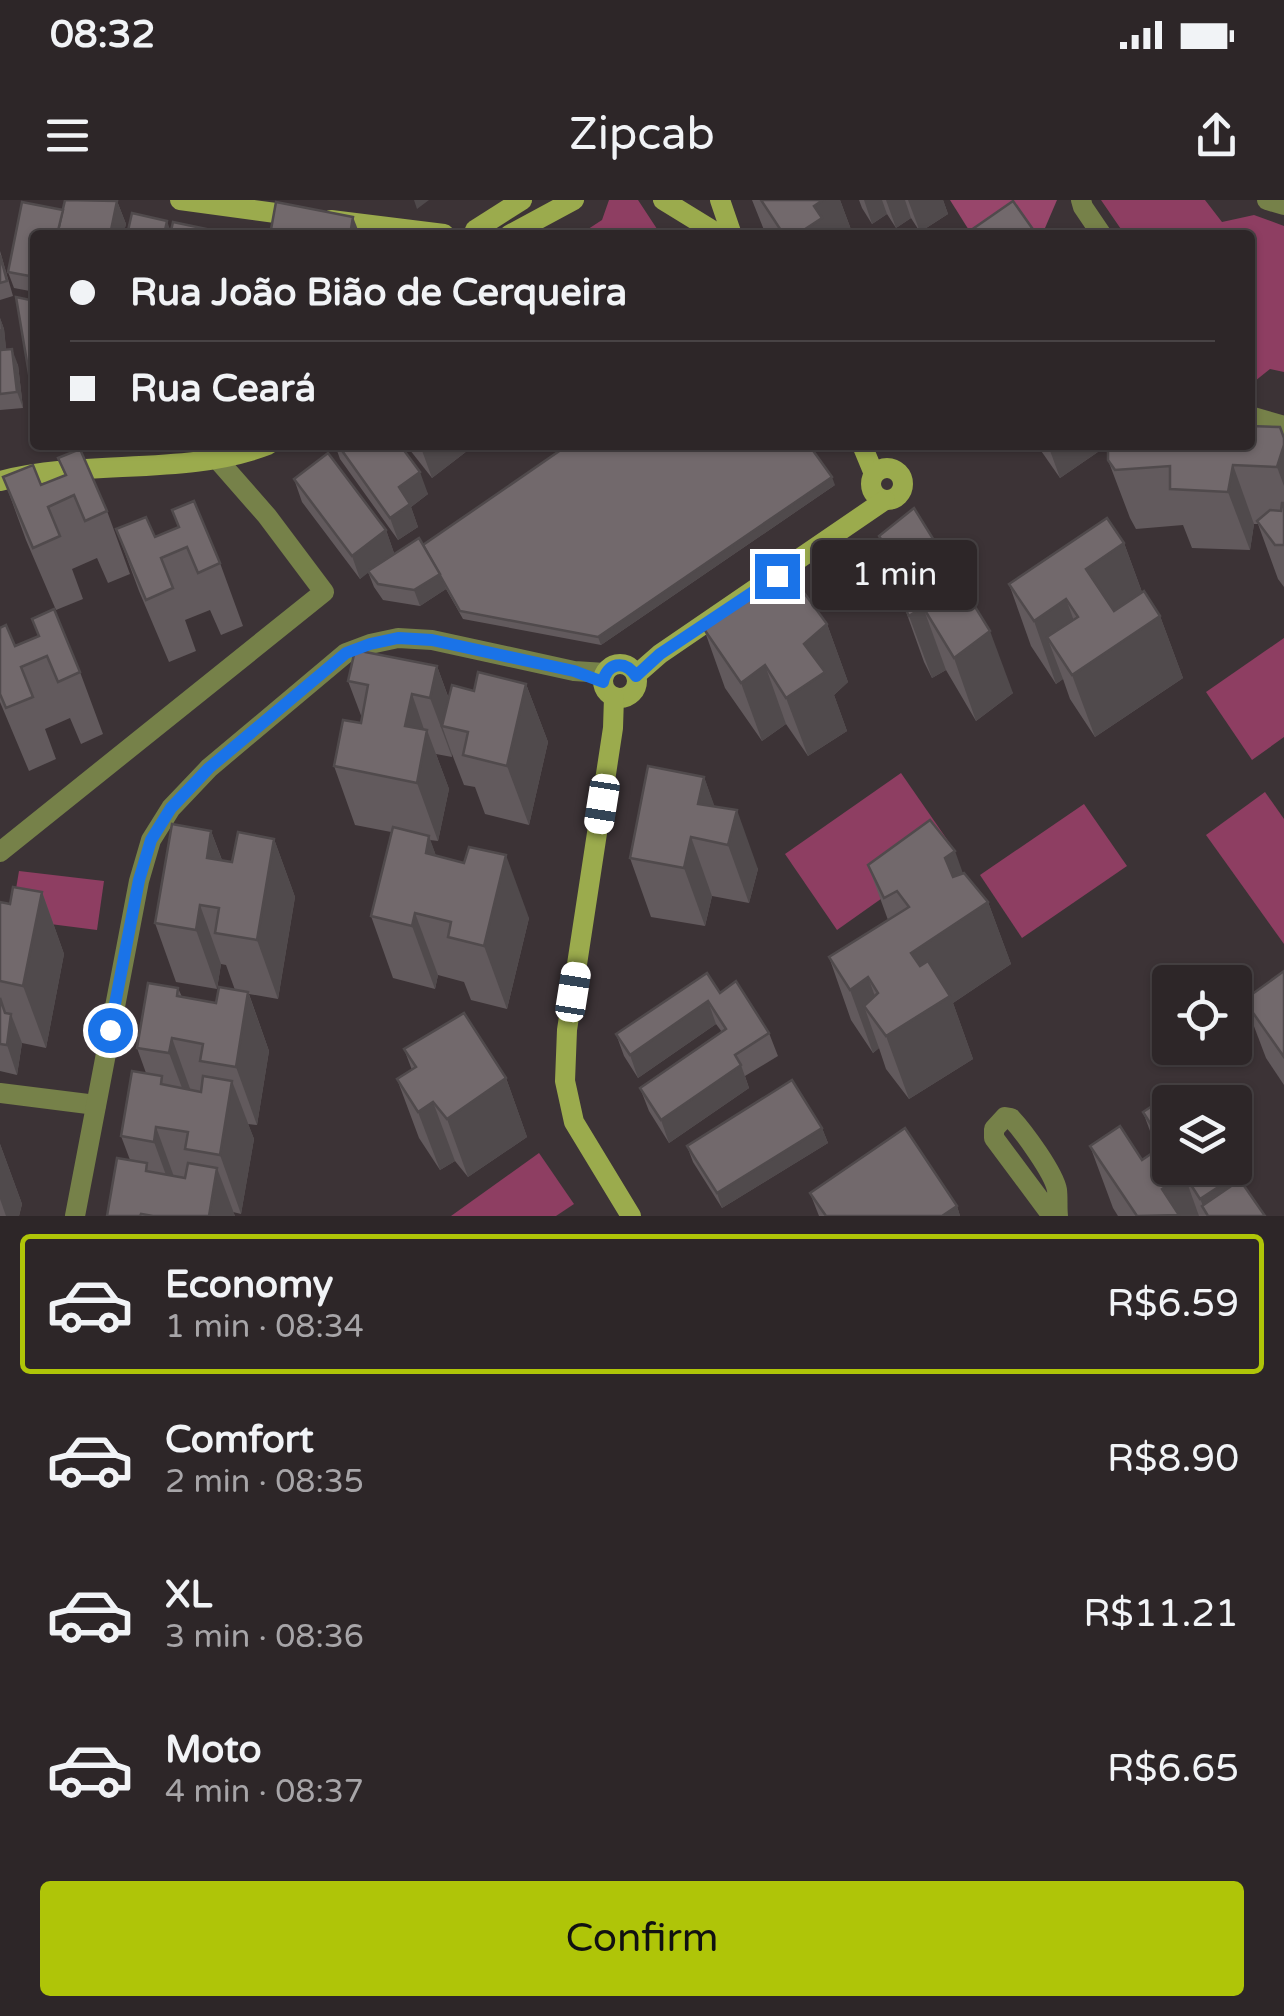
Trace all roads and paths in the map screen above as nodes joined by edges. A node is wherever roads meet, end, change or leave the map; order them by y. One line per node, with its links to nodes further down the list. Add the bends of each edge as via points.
1 (180, 200): 9 (street)
2 (522, 200): 12 (street)
3 (574, 200): 13 (street)
4 (664, 200): 14 (street)
5 (720, 200): 15 (street)
6 (1081, 200): 16 (street)
7 (1267, 200): 8 (street)
8 (1284, 206)
9 (412, 230)
10 (449, 230): 11 (street)
11 (473, 230)
12 (481, 230)
13 (517, 230)
14 (712, 230)
15 (730, 230)
16 (1099, 230)
17 (1255, 417): 18 (street)
18 (1284, 426)
19 (251, 450): 21 (street)
20 (865, 450): 23 (street, via 880,485 858,519)
21 (217, 460): 22 (street, via 32,473); 25 (street, via 324,592)
22 (0, 482)
23 (633, 672): 24 (street, via 612,666); 24 (street, via 632,694)
24 (611, 687): 27 (street, via 574,671 432,640 398,638 346,653 209,768 151,840); 29 (street, via 613,728 565,1080 574,1122)
25 (0, 852)
26 (0, 1093): 27 (street)
27 (96, 1105): 28 (street)
28 (75, 1216)
29 (631, 1216)

